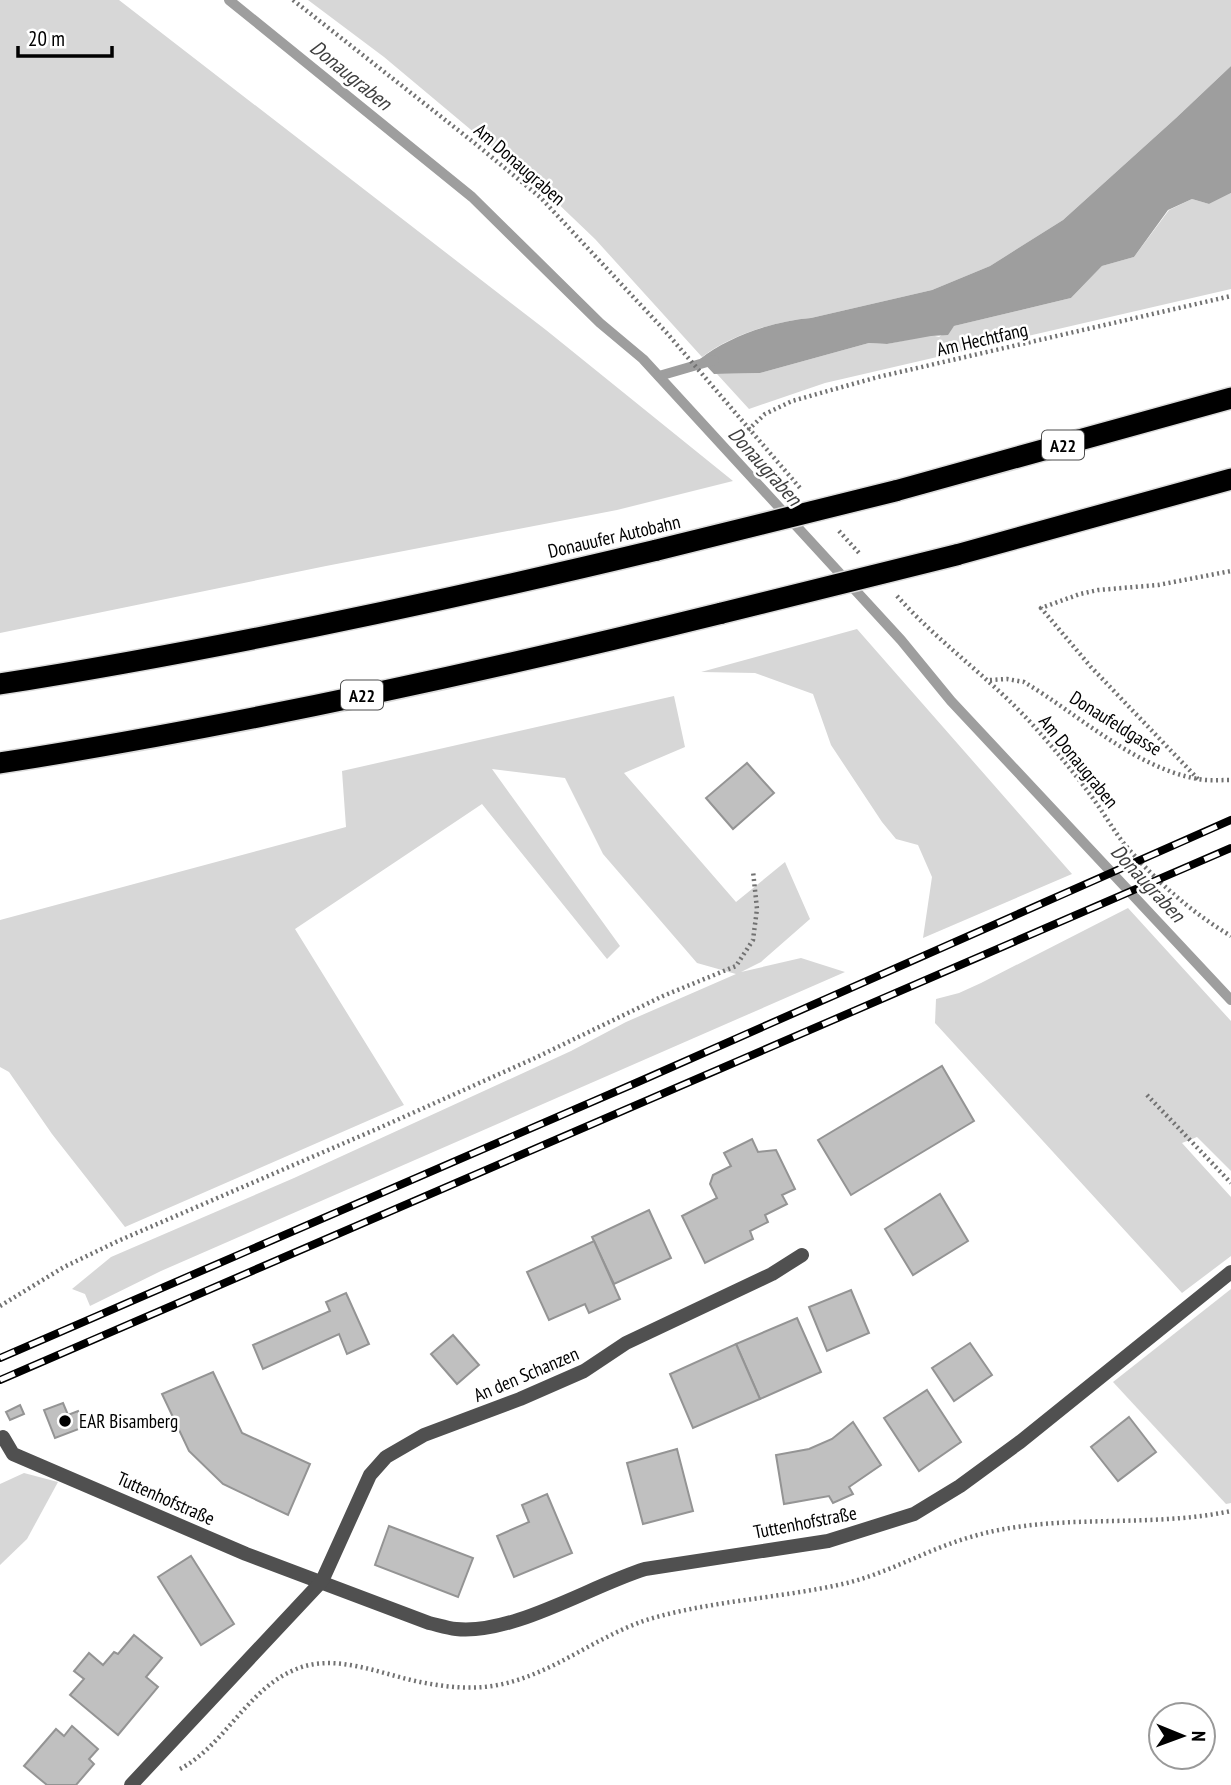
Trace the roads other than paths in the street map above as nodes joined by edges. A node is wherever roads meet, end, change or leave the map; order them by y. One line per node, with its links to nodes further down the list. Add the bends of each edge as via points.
1 (1231, 398): 3 (highway, Donauufer Autobahn / A22, bridge, via 895,491 657,550 322,625)
2 (1231, 479): 4 (highway, A22, bridge, via 956,555 603,642 213,726)
3 (0, 684)
4 (0, 763)
5 (802, 1255): 8 (street, An den Schanzen, via 772,1274 626,1343 584,1371 406,1444 386,1457 370,1475)
6 (1231, 1272): 8 (street, Tuttenhofstraße, via 960,1486 914,1514 878,1527 828,1541 645,1569 483,1628 429,1623)
7 (3, 1437): 8 (street, Tuttenhofstraße, via 13,1454 246,1555)
8 (322, 1581): 9 (street)
9 (136, 1780)

